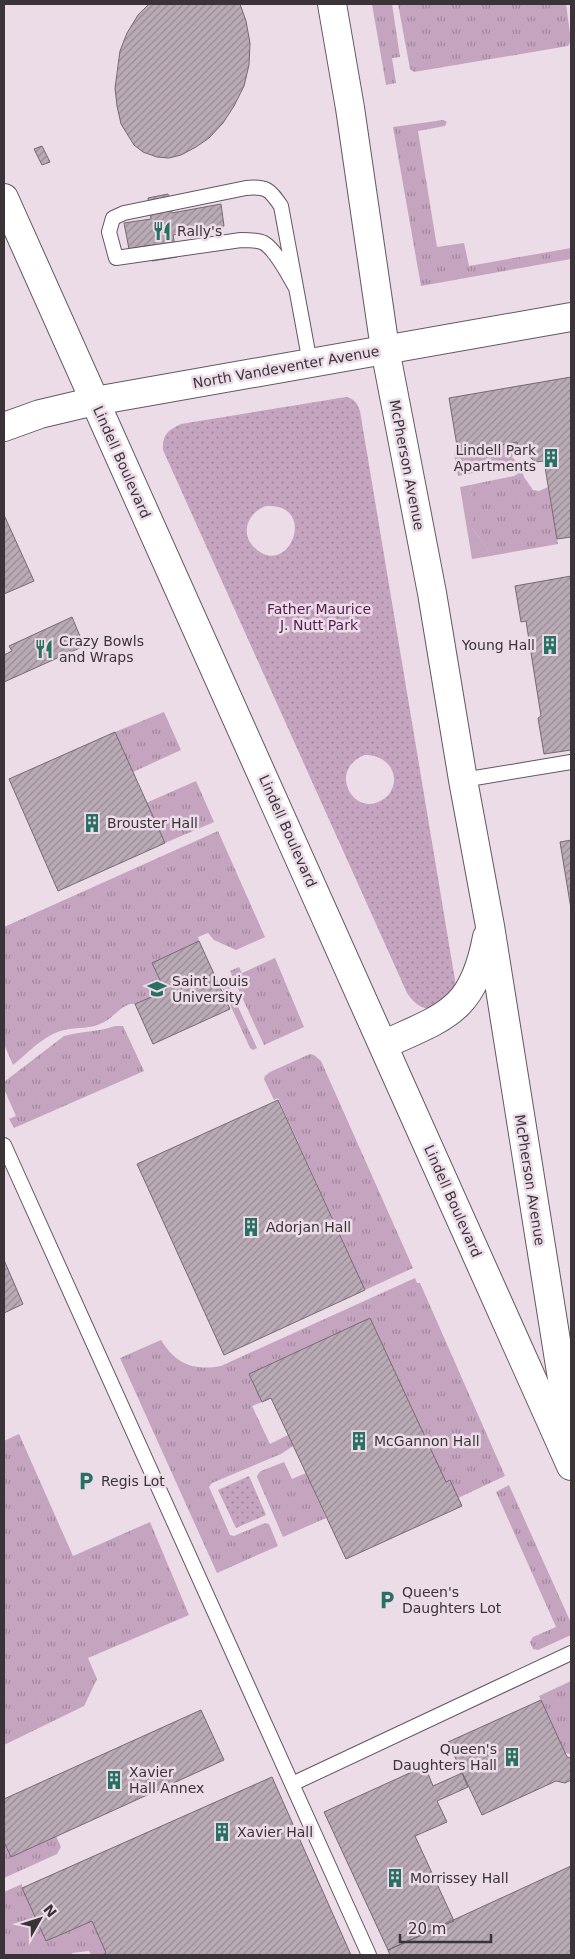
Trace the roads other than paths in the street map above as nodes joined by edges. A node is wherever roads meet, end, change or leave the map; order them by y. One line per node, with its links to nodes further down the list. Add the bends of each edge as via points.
1 (332, 4): 5 (main road, McPherson Avenue)
2 (4, 198): 7 (main road, Lindell Boulevard)
3 (296, 288): 3 (lane, via 281,206 270,190 259,187 124,212 113,218 109,232 116,258 251,240 264,243 276,255); 6 (lane)
4 (571, 317): 5 (main road, North Vandeventer Avenue)
5 (386, 349): 6 (main road, North Vandeventer Avenue); 10 (main road, McPherson Avenue)
6 (310, 363): 7 (main road, North Vandeventer Avenue)
7 (95, 402): 8 (main road, North Vandeventer Avenue, via 40,414); 12 (main road, Lindell Boulevard)
8 (4, 427)
9 (571, 762): 10 (lane)
10 (463, 780): 11 (main road, McPherson Avenue)
11 (490, 926): 12 (main road, McPherson Avenue, via 478,974 458,1006 439,1019); 14 (main road, McPherson Avenue)
12 (383, 1045): 15 (main road, Lindell Boulevard)
13 (4, 1145): 17 (lane)
14 (571, 1435)
15 (571, 1466)
16 (571, 1653): 17 (lane)
17 (292, 1784): 18 (lane)
18 (370, 1955)

